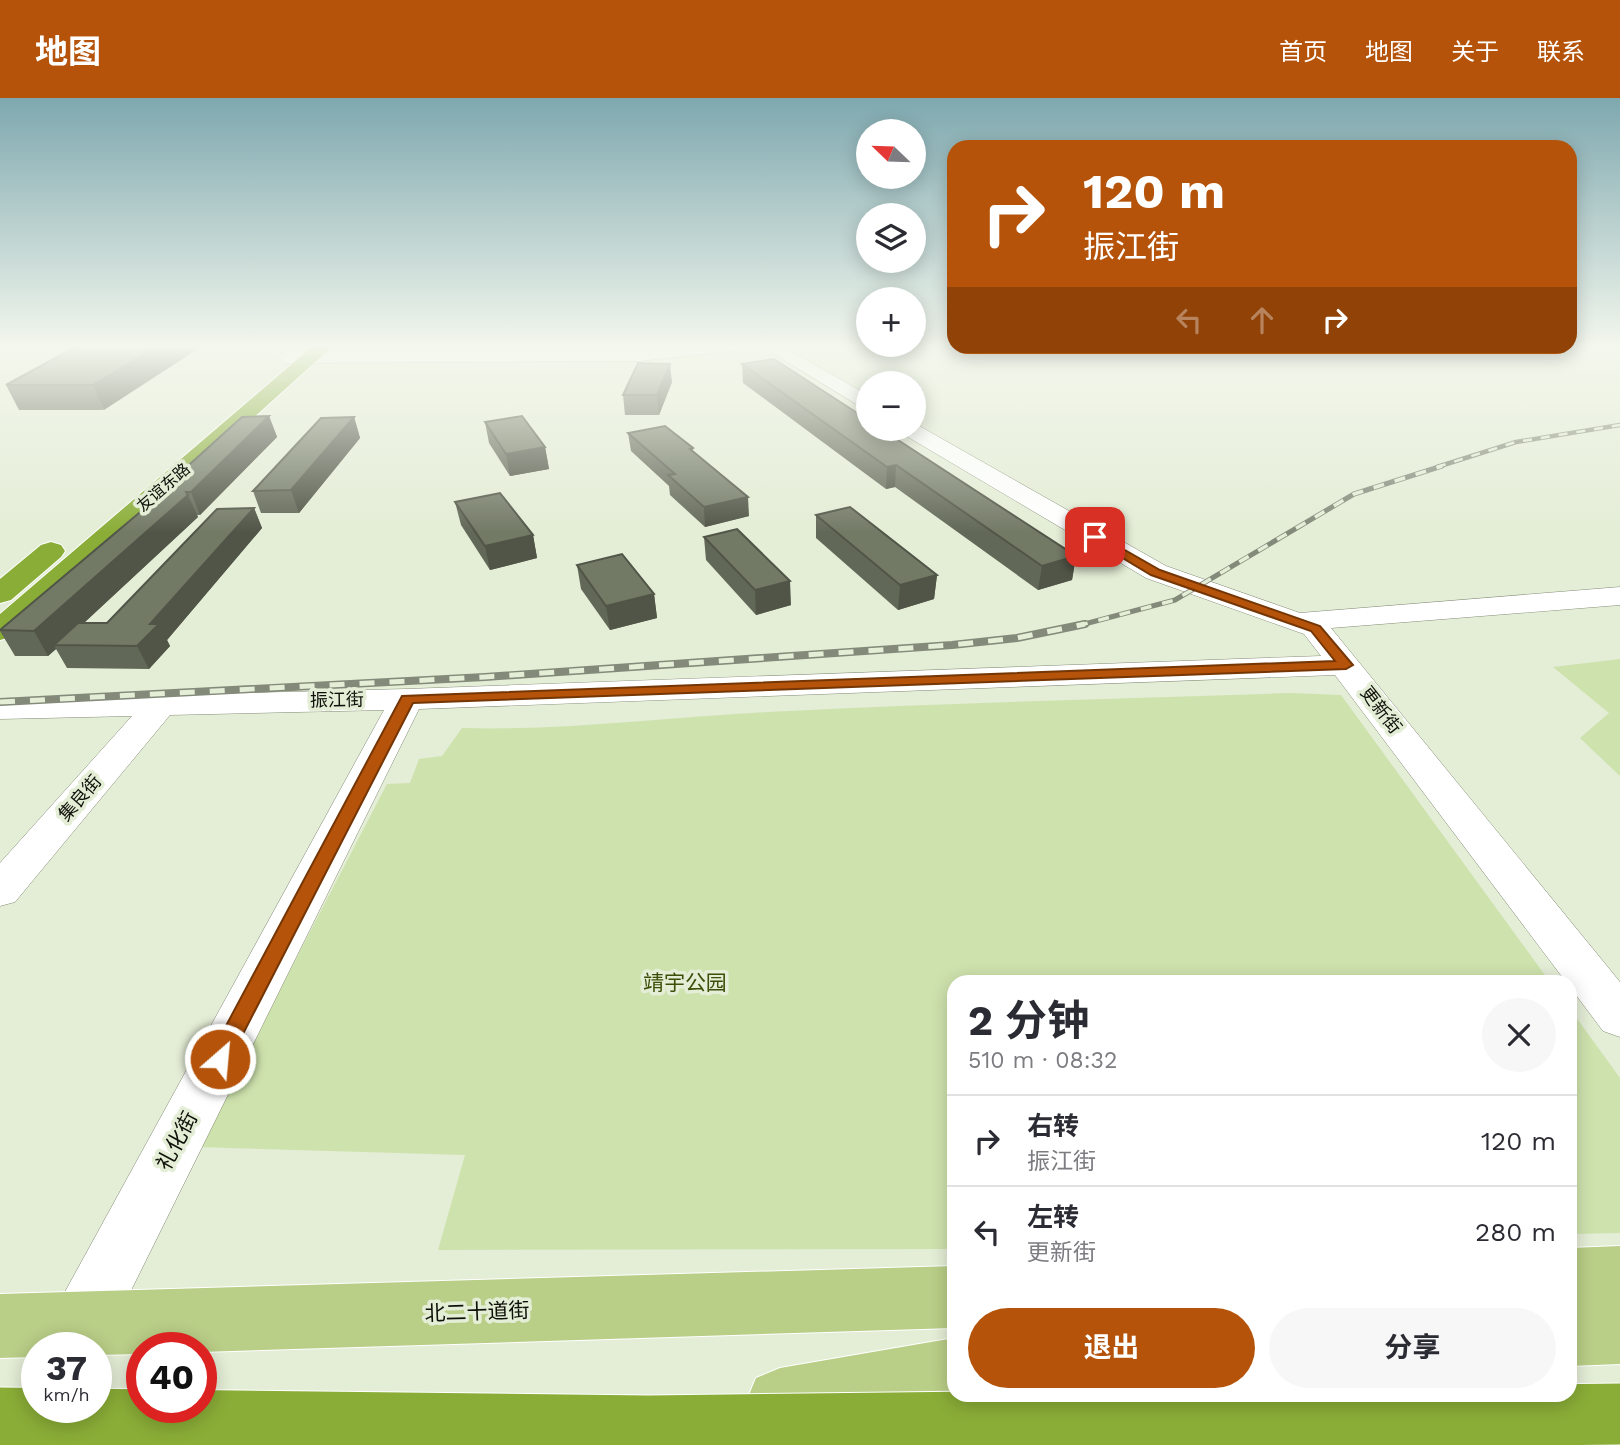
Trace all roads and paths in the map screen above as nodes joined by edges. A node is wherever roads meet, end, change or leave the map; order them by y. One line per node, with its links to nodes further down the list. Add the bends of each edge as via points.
1 (232, 408): 4 (highway, 友谊东路)
2 (244, 408): 10 (highway, 友谊东路)
3 (926, 438): 9 (street, via 1156,572)
4 (107, 505)
5 (64, 541): 6 (highway)
6 (0, 594)
7 (1620, 596): 9 (street)
8 (1620, 603): 9 (street)
9 (1306, 625): 11 (street, 更新街)
10 (0, 630)
11 (1346, 665): 12 (street, 振江街); 16 (street, 更新街)
12 (407, 699): 13 (street, 振江街); 20 (street, 礼化街)
13 (160, 705): 14 (street, 振江街); 15 (street, 集良街)
14 (0, 709)
15 (0, 891)
16 (1620, 1017)
17 (1620, 1278): 18 (main road)
18 (1577, 1279)
19 (947, 1303): 20 (main road, 北二十道街)
20 (82, 1323): 21 (main road, 北二十道街)
21 (0, 1326)
22 (1620, 1332): 23 (main road)
23 (1577, 1334)
24 (947, 1372): 28 (main road, bridge)
25 (963, 1402): 29 (main road)
26 (1620, 1414): 28 (highway, bridge)
27 (0, 1418): 28 (highway, bridge)
28 (649, 1426)
29 (968, 1445)

